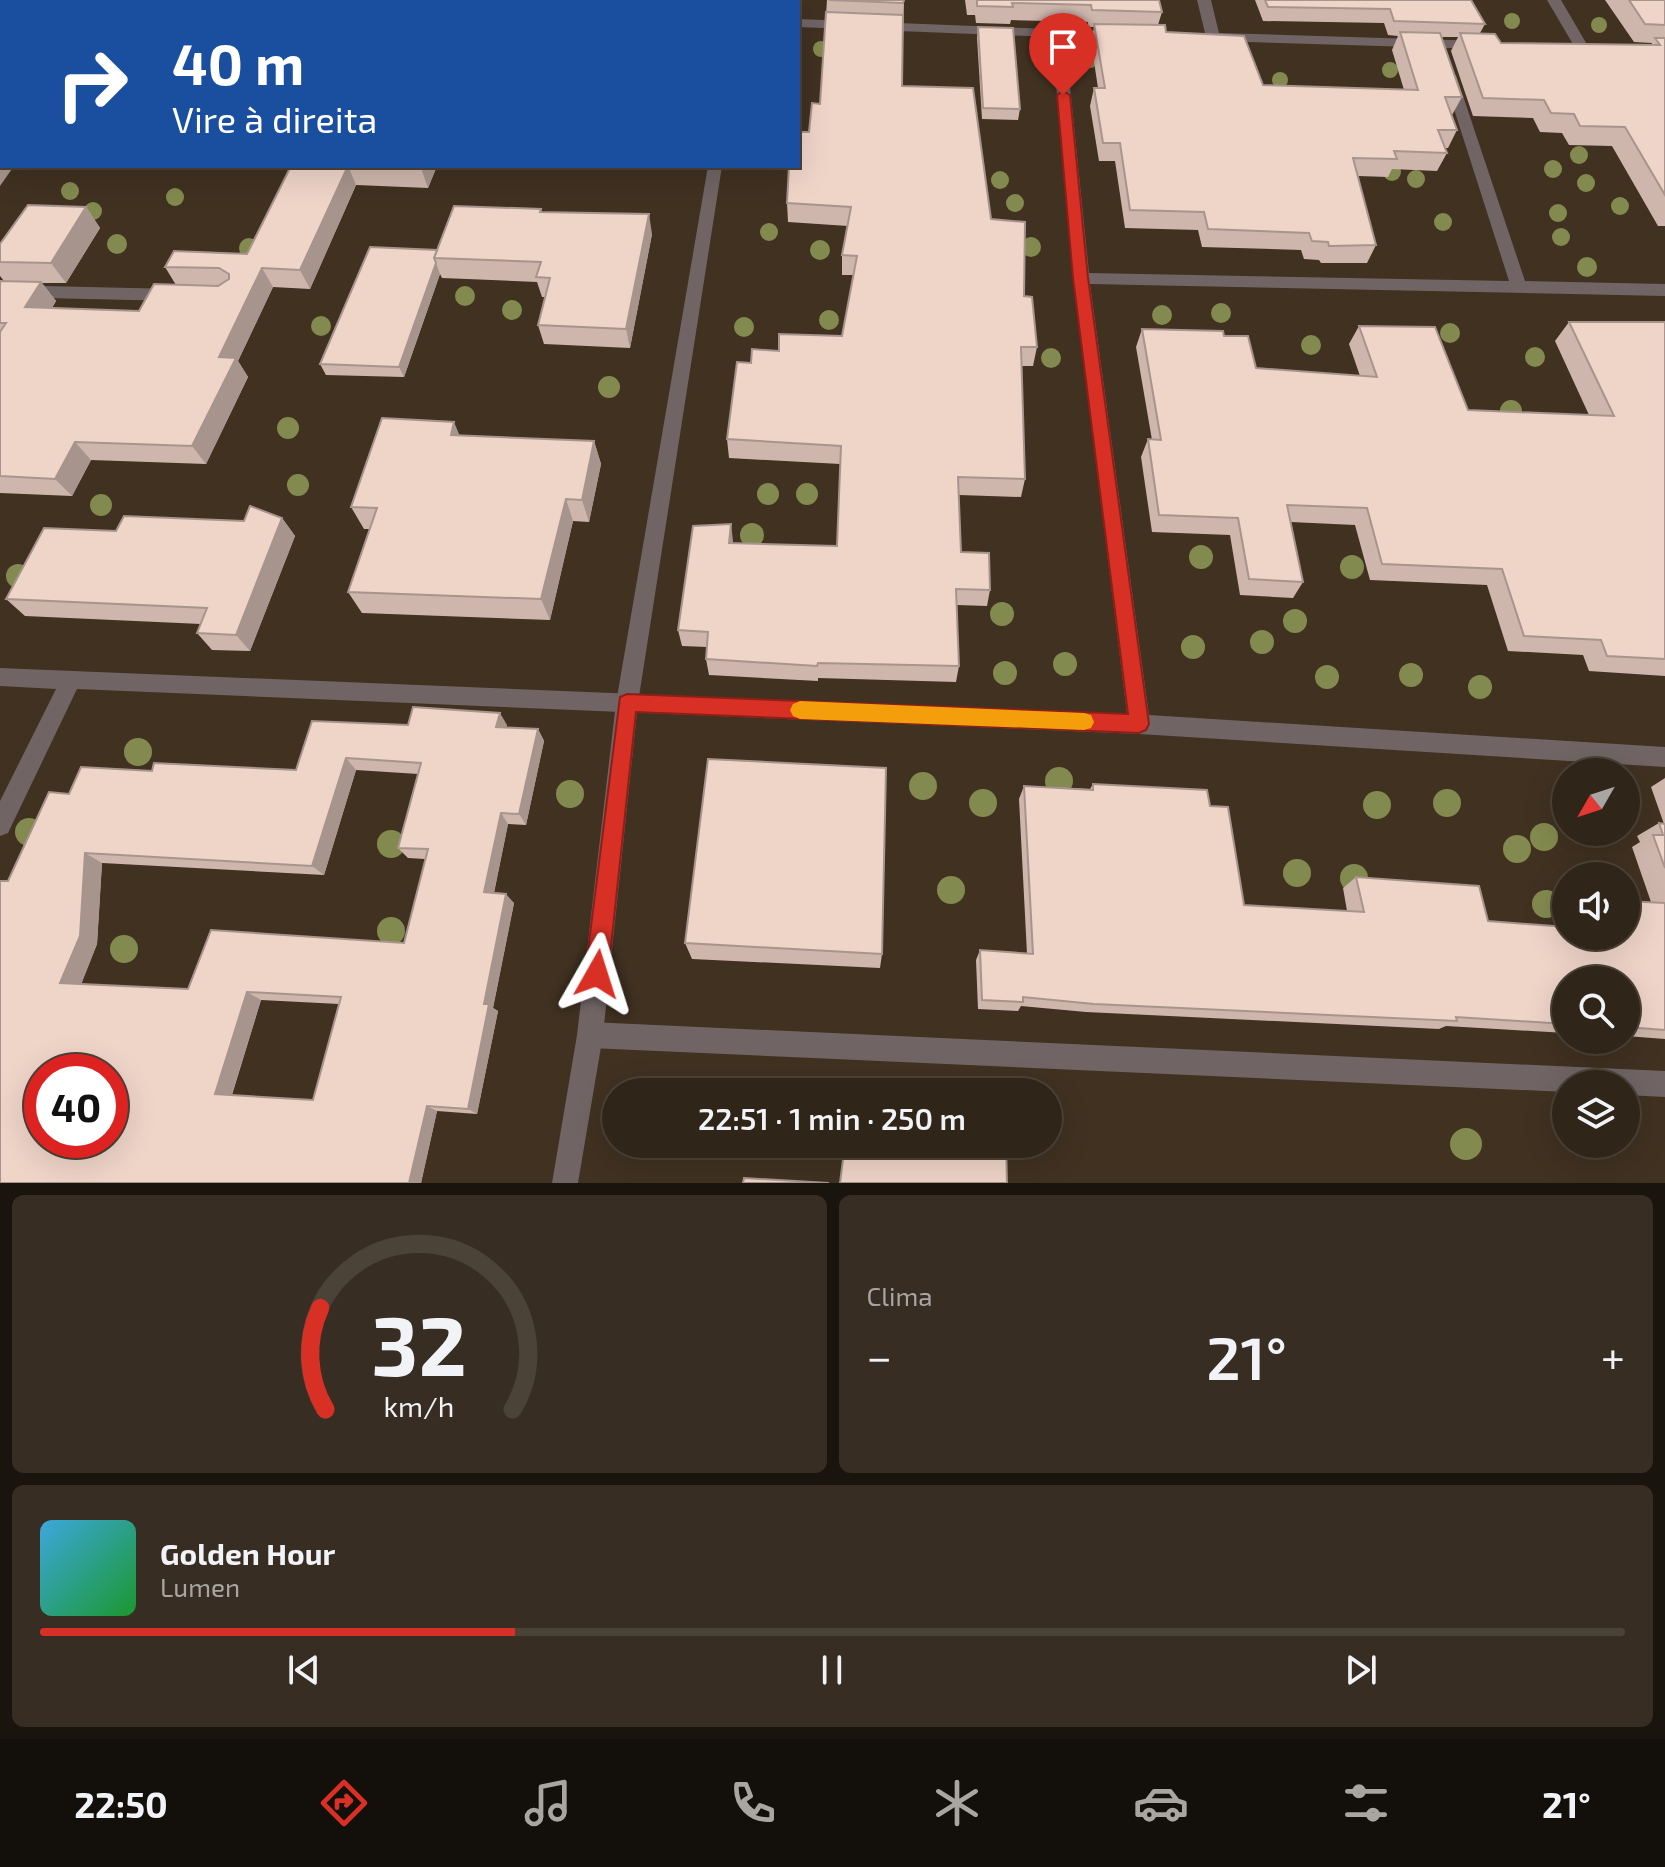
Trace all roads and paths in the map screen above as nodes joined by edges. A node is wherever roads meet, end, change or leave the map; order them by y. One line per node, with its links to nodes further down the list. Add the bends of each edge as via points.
1 (1204, 0): 7 (street)
2 (1554, 0): 10 (street, via 1589,48)
3 (800, 23): 4 (street)
4 (1058, 34): 5 (street); 12 (street)
5 (1135, 36)
6 (1197, 37): 7 (street)
7 (1213, 37): 8 (street)
8 (1439, 44): 9 (street); 13 (street)
9 (1503, 46)
10 (1566, 48)
11 (715, 168): 19 (street)
12 (1081, 278): 13 (street); 20 (street)
13 (1519, 287): 14 (street)
14 (1665, 290)
15 (0, 291): 16 (street)
16 (199, 295)
17 (0, 677): 18 (street)
18 (71, 680): 19 (street); 22 (street)
19 (627, 703): 20 (street); 23 (street)
20 (1139, 724): 21 (street)
21 (1665, 757)
22 (0, 825)
23 (590, 1035): 24 (street); 25 (street)
24 (1665, 1084)
25 (565, 1183)

